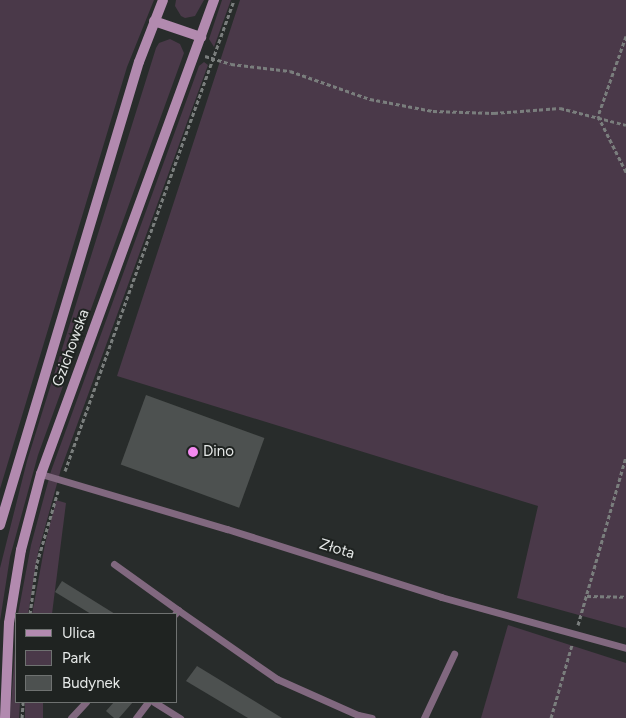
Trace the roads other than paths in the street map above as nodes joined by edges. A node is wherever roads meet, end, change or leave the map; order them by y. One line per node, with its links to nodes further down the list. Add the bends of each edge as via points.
1 (162, 0): 3 (street, Gzichowska)
2 (214, 0): 4 (street, Gzichowska)
3 (154, 21): 4 (street); 6 (street, Gzichowska)
4 (201, 37): 5 (street, Gzichowska)
5 (41, 474): 10 (lane, Złota, via 441,597); 15 (street, Gzichowska, via 21,550 9,623)
6 (0, 526)
7 (114, 564): 8 (lane)
8 (176, 612)
9 (178, 613): 19 (lane, via 277,679 358,715)
10 (626, 648)
11 (454, 654): 20 (lane)
12 (85, 703): 16 (lane)
13 (147, 703): 17 (lane)
14 (156, 703): 18 (lane)
15 (5, 718)
16 (71, 718)
17 (136, 718)
18 (180, 718)
19 (372, 718)
20 (424, 718)

